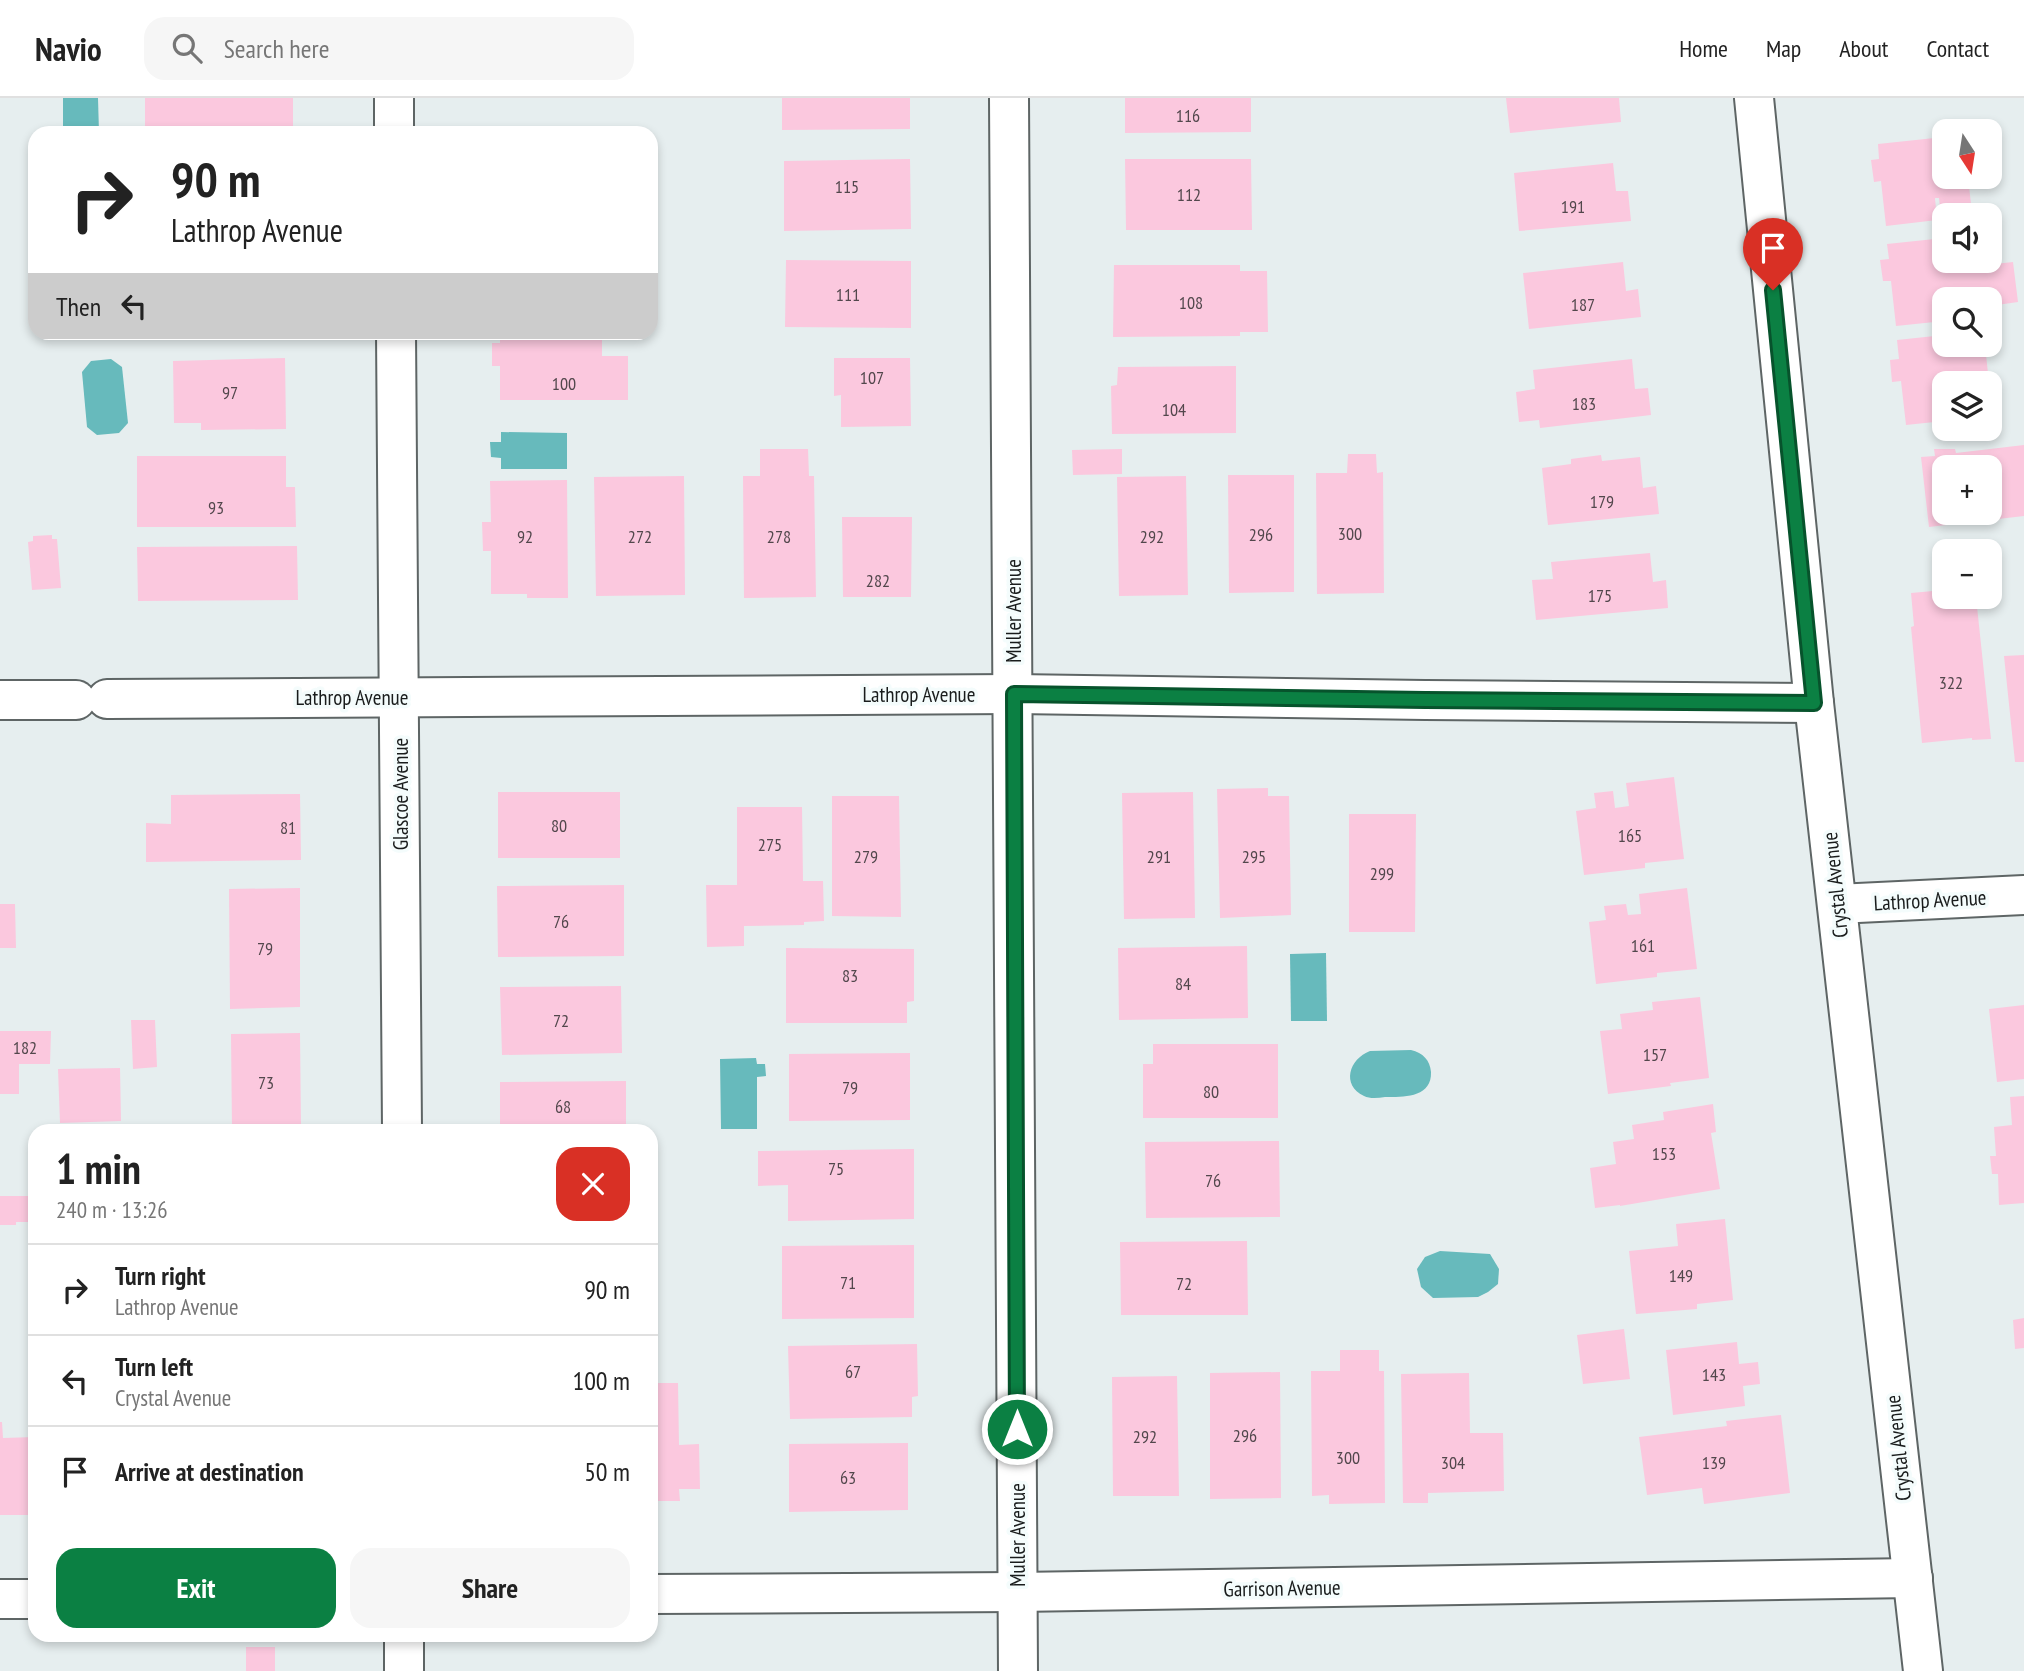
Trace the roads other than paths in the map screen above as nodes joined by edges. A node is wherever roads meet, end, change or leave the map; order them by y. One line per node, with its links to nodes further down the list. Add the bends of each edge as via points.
1 (394, 98): 4 (street)
2 (1009, 98): 6 (street, Muller Avenue)
3 (1754, 98): 9 (street, Crystal Avenue)
4 (394, 126)
5 (396, 340): 7 (street, Glascoe Avenue)
6 (1014, 694): 7 (street, Lathrop Avenue); 9 (street, Lathrop Avenue); 14 (street, Muller Avenue)
7 (399, 696): 8 (street, Lathrop Avenue); 12 (street, Glascoe Avenue)
8 (0, 700)
9 (1814, 703): 11 (street, Crystal Avenue)
10 (2024, 895): 11 (street, Lathrop Avenue)
11 (1837, 904): 13 (street, Crystal Avenue)
12 (401, 1124)
13 (1913, 1578): 14 (street, Garrison Avenue); 21 (street, Crystal Avenue)
14 (1018, 1592): 15 (street, Garrison Avenue); 20 (street, Muller Avenue)
15 (658, 1594)
16 (0, 1599): 17 (street)
17 (28, 1599)
18 (404, 1642): 19 (street)
19 (404, 1671)
20 (1018, 1671)
21 (1923, 1671)

